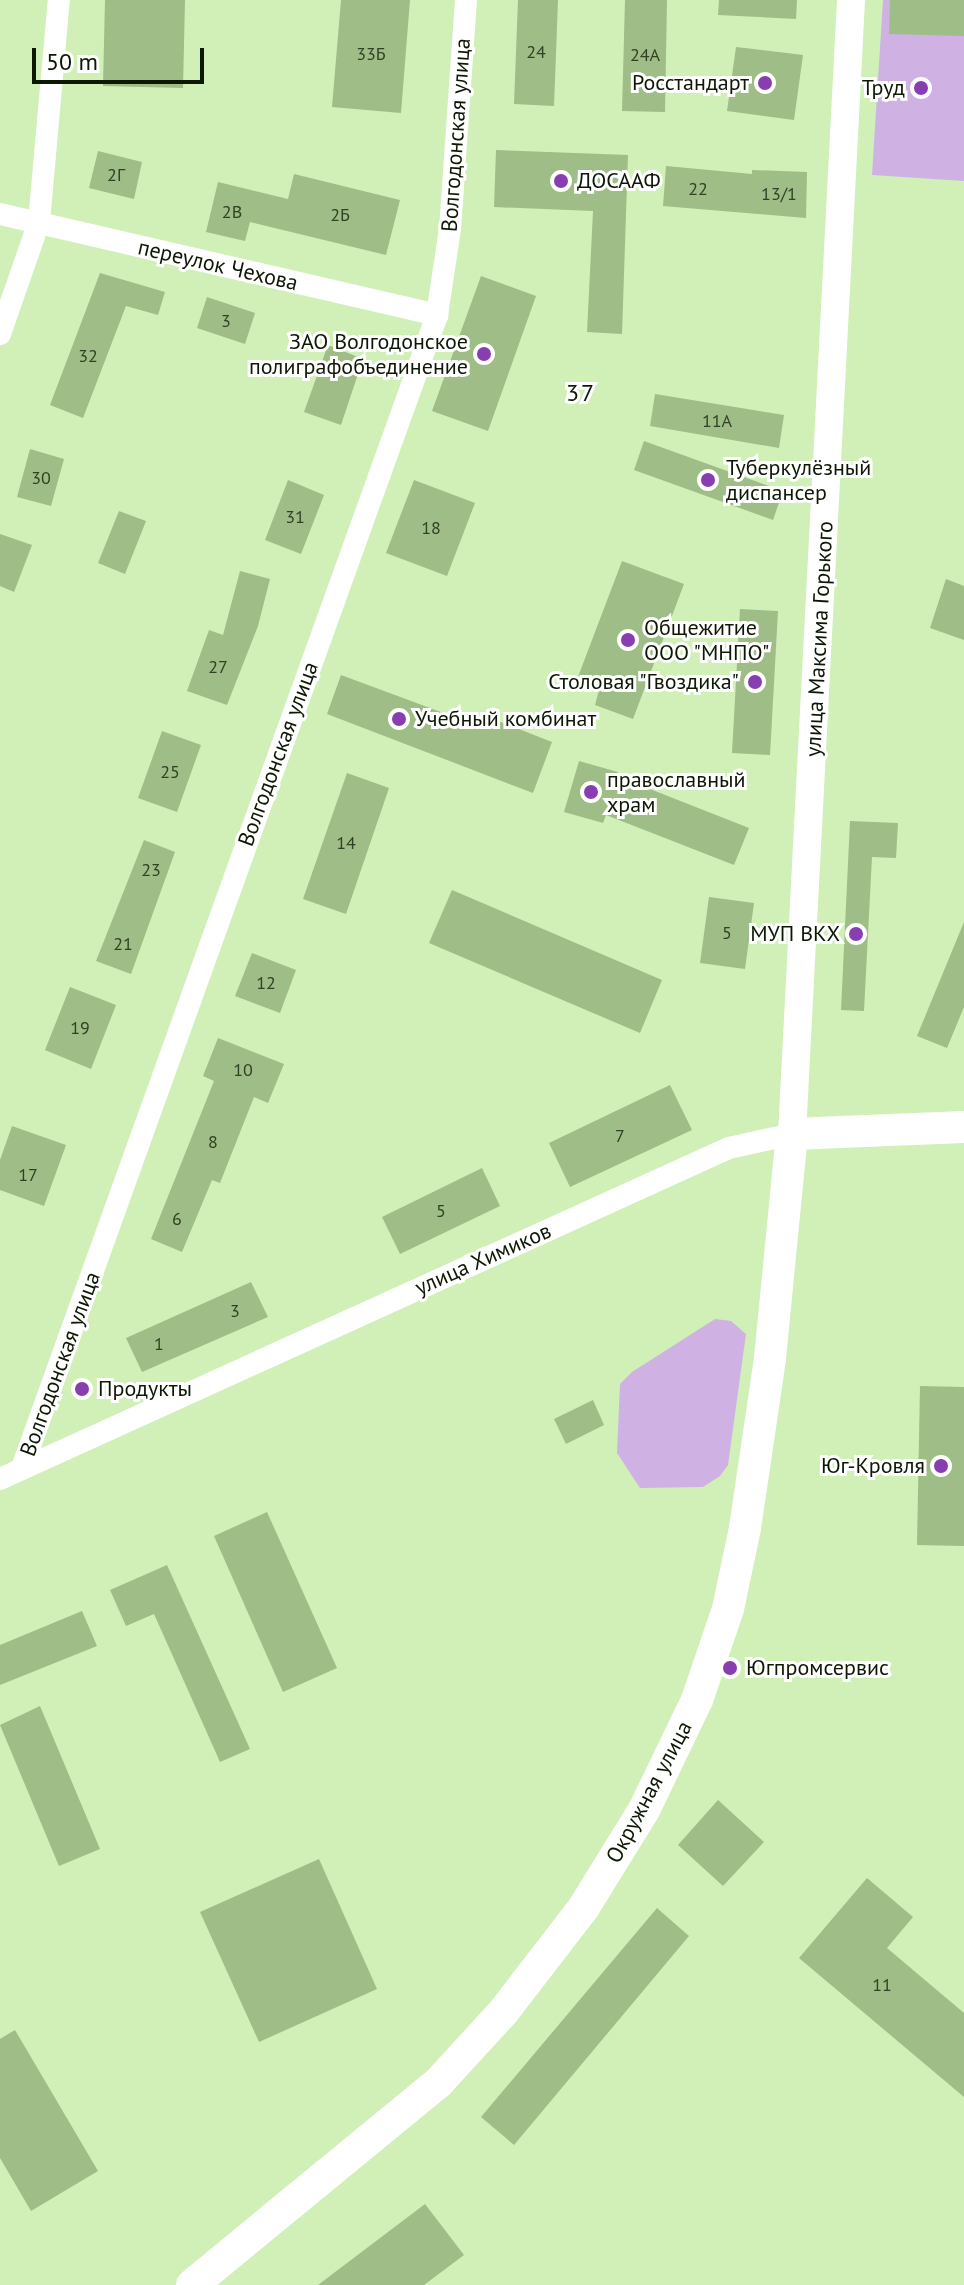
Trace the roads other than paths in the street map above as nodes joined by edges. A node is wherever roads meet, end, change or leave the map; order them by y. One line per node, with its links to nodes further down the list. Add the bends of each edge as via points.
1 (59, 0): 5 (street)
2 (466, 0): 6 (street, Волгодонская улица, via 450,229)
3 (851, 0): 9 (street, улица Максима Горького)
4 (0, 214): 5 (street, переулок Чехова)
5 (39, 222): 6 (street, переулок Чехова); 7 (street)
6 (437, 315): 10 (street, Волгодонская улица)
7 (0, 334)
8 (964, 1127): 9 (main road, улица Химиков)
9 (792, 1134): 10 (street, улица Химиков, via 729,1148); 12 (main road, Окружная улица, via 777,1304 737,1569 697,1700 644,1810 584,1907 504,2011 439,2082)
10 (22, 1468): 11 (street, Волгодонская улица)
11 (0, 1479)
12 (192, 2285)

